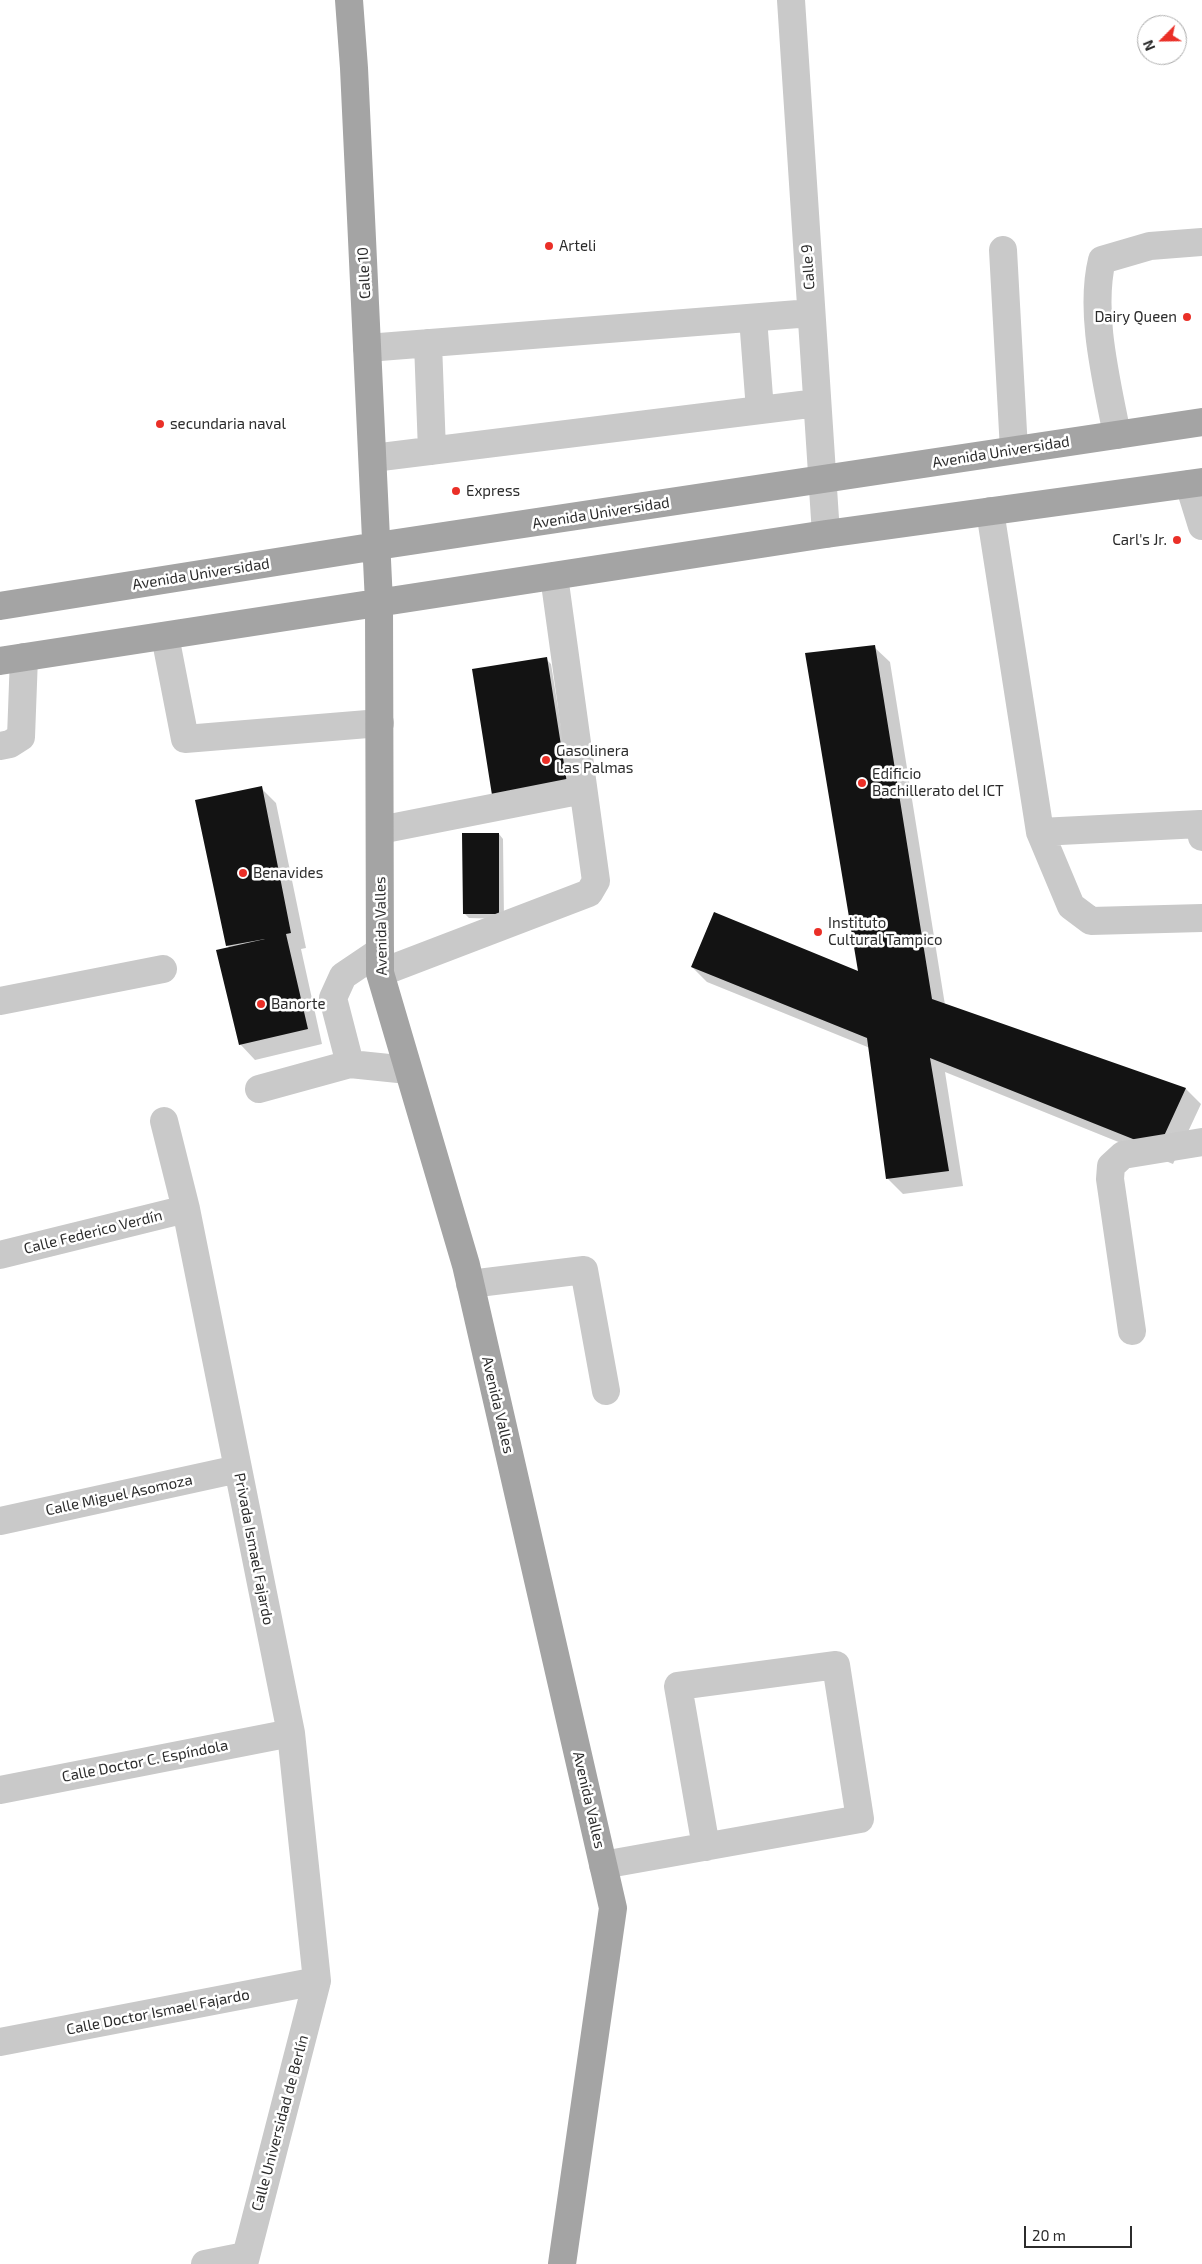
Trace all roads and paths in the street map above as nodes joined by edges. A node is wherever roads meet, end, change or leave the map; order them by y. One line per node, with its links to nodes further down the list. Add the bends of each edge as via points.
1 (349, 0): 8 (main road, Calle 10)
2 (791, 0): 5 (street, Calle 9)
3 (1202, 242): 12 (street, via 1150,246 1102,260 1097,280 1101,332)
4 (1003, 250): 13 (street)
5 (811, 313): 6 (street); 9 (street, Calle 9)
6 (752, 318): 7 (street); 10 (street)
7 (428, 343): 8 (street); 14 (street)
8 (367, 348): 15 (main road, Calle 10)
9 (817, 402): 10 (street); 16 (street, Calle 9)
10 (760, 410): 14 (street)
11 (1202, 422): 12 (main road, Avenida Universidad)
12 (1117, 435): 13 (main road, Avenida Universidad)
13 (1014, 450): 16 (main road, Avenida Universidad)
14 (432, 451): 15 (street)
15 (373, 458): 21 (main road, Calle 10)
16 (822, 480): 20 (street, Calle 9); 21 (main road, Avenida Universidad)
17 (1196, 483): 18 (main road); 19 (street)
18 (990, 511): 20 (main road); 31 (street)
19 (1202, 526)
20 (826, 534): 22 (main road)
21 (377, 546): 23 (main road, Avenida Valles); 24 (main road, Avenida Universidad)
22 (554, 576): 23 (main road); 29 (street)
23 (379, 603): 25 (main road); 27 (main road, Avenida Valles)
24 (0, 606)
25 (165, 636): 26 (main road); 27 (street, via 185,739)
26 (12, 659): 28 (street, via 21,737)
27 (380, 723): 30 (main road, Avenida Valles)
28 (0, 746)
29 (583, 790): 30 (street); 34 (street, via 596,881 589,893)
30 (380, 830): 34 (main road, Avenida Valles)
31 (1040, 832): 32 (street, via 1200,824); 33 (street, via 1071,906 1090,921)
32 (1202, 837)
33 (1202, 918)
34 (380, 962): 37 (street, via 343,976 333,998); 38 (main road, Avenida Valles)
35 (163, 970): 36 (street)
36 (0, 1001)
37 (350, 1064): 38 (street); 39 (street)
38 (408, 1070): 44 (main road, Avenida Valles)
39 (259, 1089)
40 (164, 1121): 42 (street, Privada Ismael Fajardo)
41 (1202, 1142): 45 (street, via 1123,1155 1111,1166 1110,1179)
42 (186, 1209): 43 (street, Calle Federico Verdín); 47 (street, Privada Ismael Fajardo)
43 (0, 1255)
44 (470, 1284): 46 (street, via 584,1270); 52 (main road, Avenida Valles)
45 (1132, 1331)
46 (606, 1391)
47 (238, 1470): 48 (street, Calle Miguel Asomoza); 49 (street, Privada Ismael Fajardo)
48 (0, 1521)
49 (291, 1733): 50 (street, Calle Doctor C. Espíndola); 53 (street, Privada Ismael Fajardo)
50 (0, 1790)
51 (706, 1847): 51 (street, via 860,1819 836,1665 678,1686); 52 (street)
52 (603, 1865): 57 (main road, Avenida Valles, via 613,1908)
53 (316, 1981): 54 (street, Calle Doctor Ismael Fajardo); 55 (street, Calle Universidad de Berlín)
54 (0, 2042)
55 (244, 2260): 56 (street)
56 (205, 2264)
57 (562, 2264)

